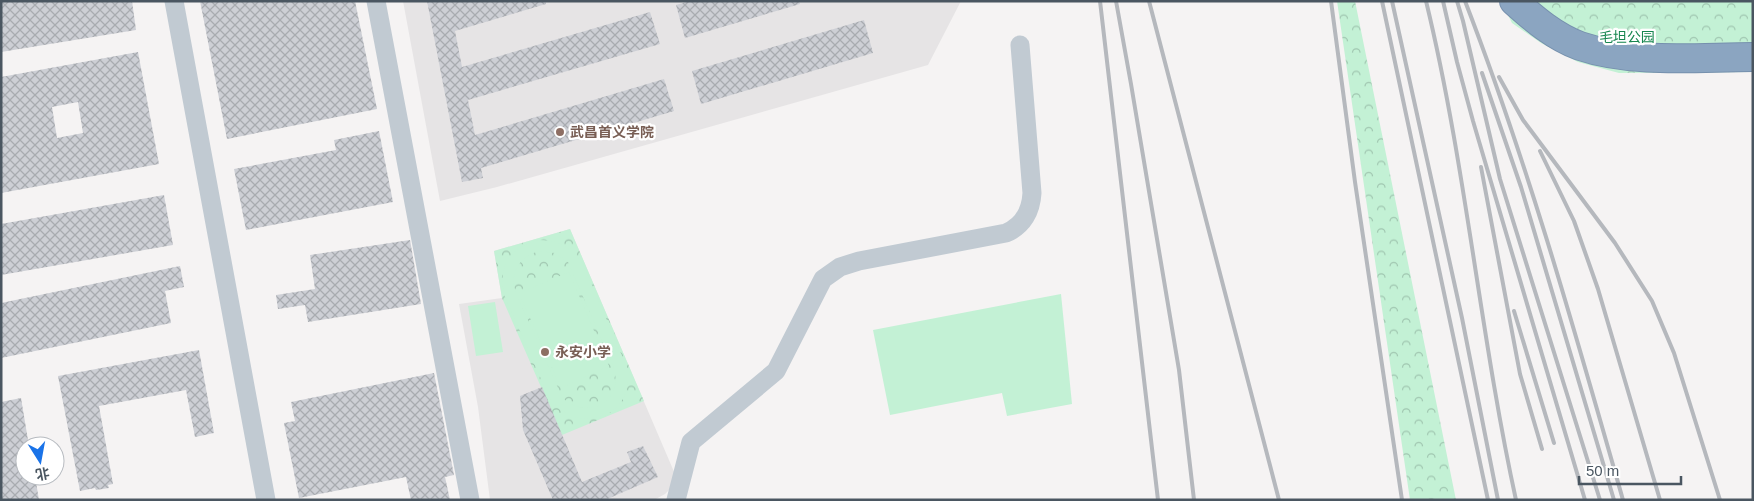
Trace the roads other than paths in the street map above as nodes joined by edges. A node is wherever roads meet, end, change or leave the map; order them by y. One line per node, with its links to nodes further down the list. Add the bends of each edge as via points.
1 (174, 1): 6 (street)
2 (376, 1): 7 (street)
3 (1514, 1): 5 (highway, via 1555,34 1580,46 1608,53 1646,58)
4 (1020, 45): 8 (street, via 1032,192 1024,220 1006,233 853,262 829,274 817,288 776,371 691,442)
5 (1753, 57)
6 (266, 500)
7 (470, 500)
8 (676, 500)

